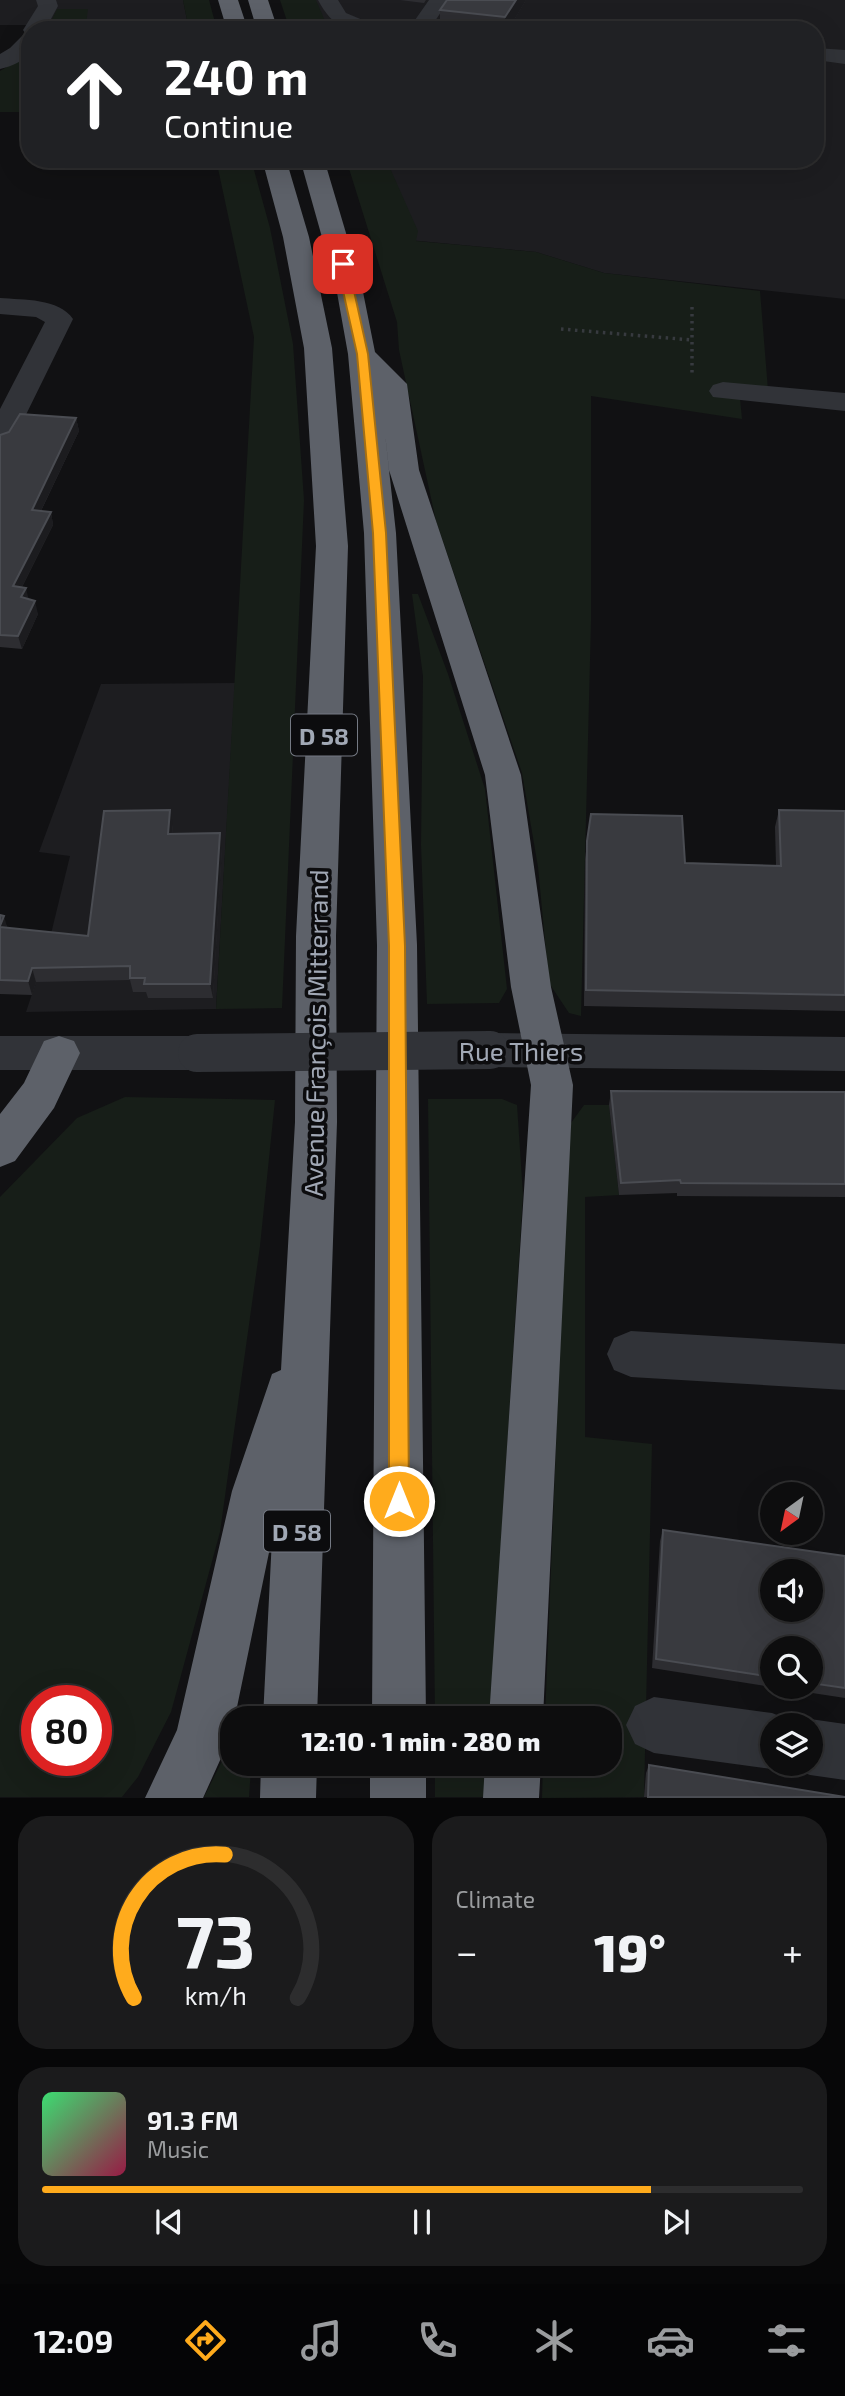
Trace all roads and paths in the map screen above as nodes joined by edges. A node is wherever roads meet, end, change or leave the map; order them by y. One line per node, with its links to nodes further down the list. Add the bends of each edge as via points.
1 (46, 0): 6 (street, via 48,6)
2 (228, 0): 7 (highway)
3 (258, 0): 8 (highway)
4 (328, 0): 9 (street, via 338,17)
5 (439, 0): 10 (street)
6 (39, 21)
7 (235, 21)
8 (265, 21)
9 (348, 21)
10 (424, 21)
11 (21, 49): 14 (street)
12 (824, 55): 13 (street)
13 (845, 57)
14 (0, 62)
15 (277, 168): 30 (highway, Avenue François Mitterrand / D 58, via 318,348 332,546 316,936 316,1122)
16 (315, 168): 21 (highway, D 58, via 349,287)
17 (0, 306): 24 (street, via 42,310 60,319)
18 (692, 307): 20 (path)
19 (561, 329): 20 (path)
20 (692, 340): 22 (path, via 692,376)
21 (362, 354): 25 (highway, via 393,384 404,470 503,775 531,987); 34 (highway, D 58, via 380,533 397,946)
22 (723, 391): 23 (street)
23 (845, 402)
24 (0, 437)
25 (545, 1050): 26 (street, Rue Thiers, bridge); 28 (street, Rue Thiers); 35 (highway, via 552,1085)
26 (58, 1053): 27 (street, Rue Thiers); 29 (highway, via 39,1095)
27 (0, 1054)
28 (845, 1054)
29 (0, 1147)
30 (304, 1344): 33 (highway, Avenue François Mitterrand / D 58); 43 (highway, via 257,1491 203,1736)
31 (631, 1354): 32 (street)
32 (845, 1367)
33 (290, 1706)
34 (399, 1706)
35 (517, 1706)
36 (654, 1725): 37 (street)
37 (760, 1739)
38 (823, 1749): 39 (street)
39 (845, 1752)
40 (289, 1776): 44 (highway)
41 (398, 1776): 45 (highway)
42 (512, 1776): 46 (highway)
43 (173, 1797)
44 (288, 1797)
45 (398, 1797)
46 (511, 1797)

